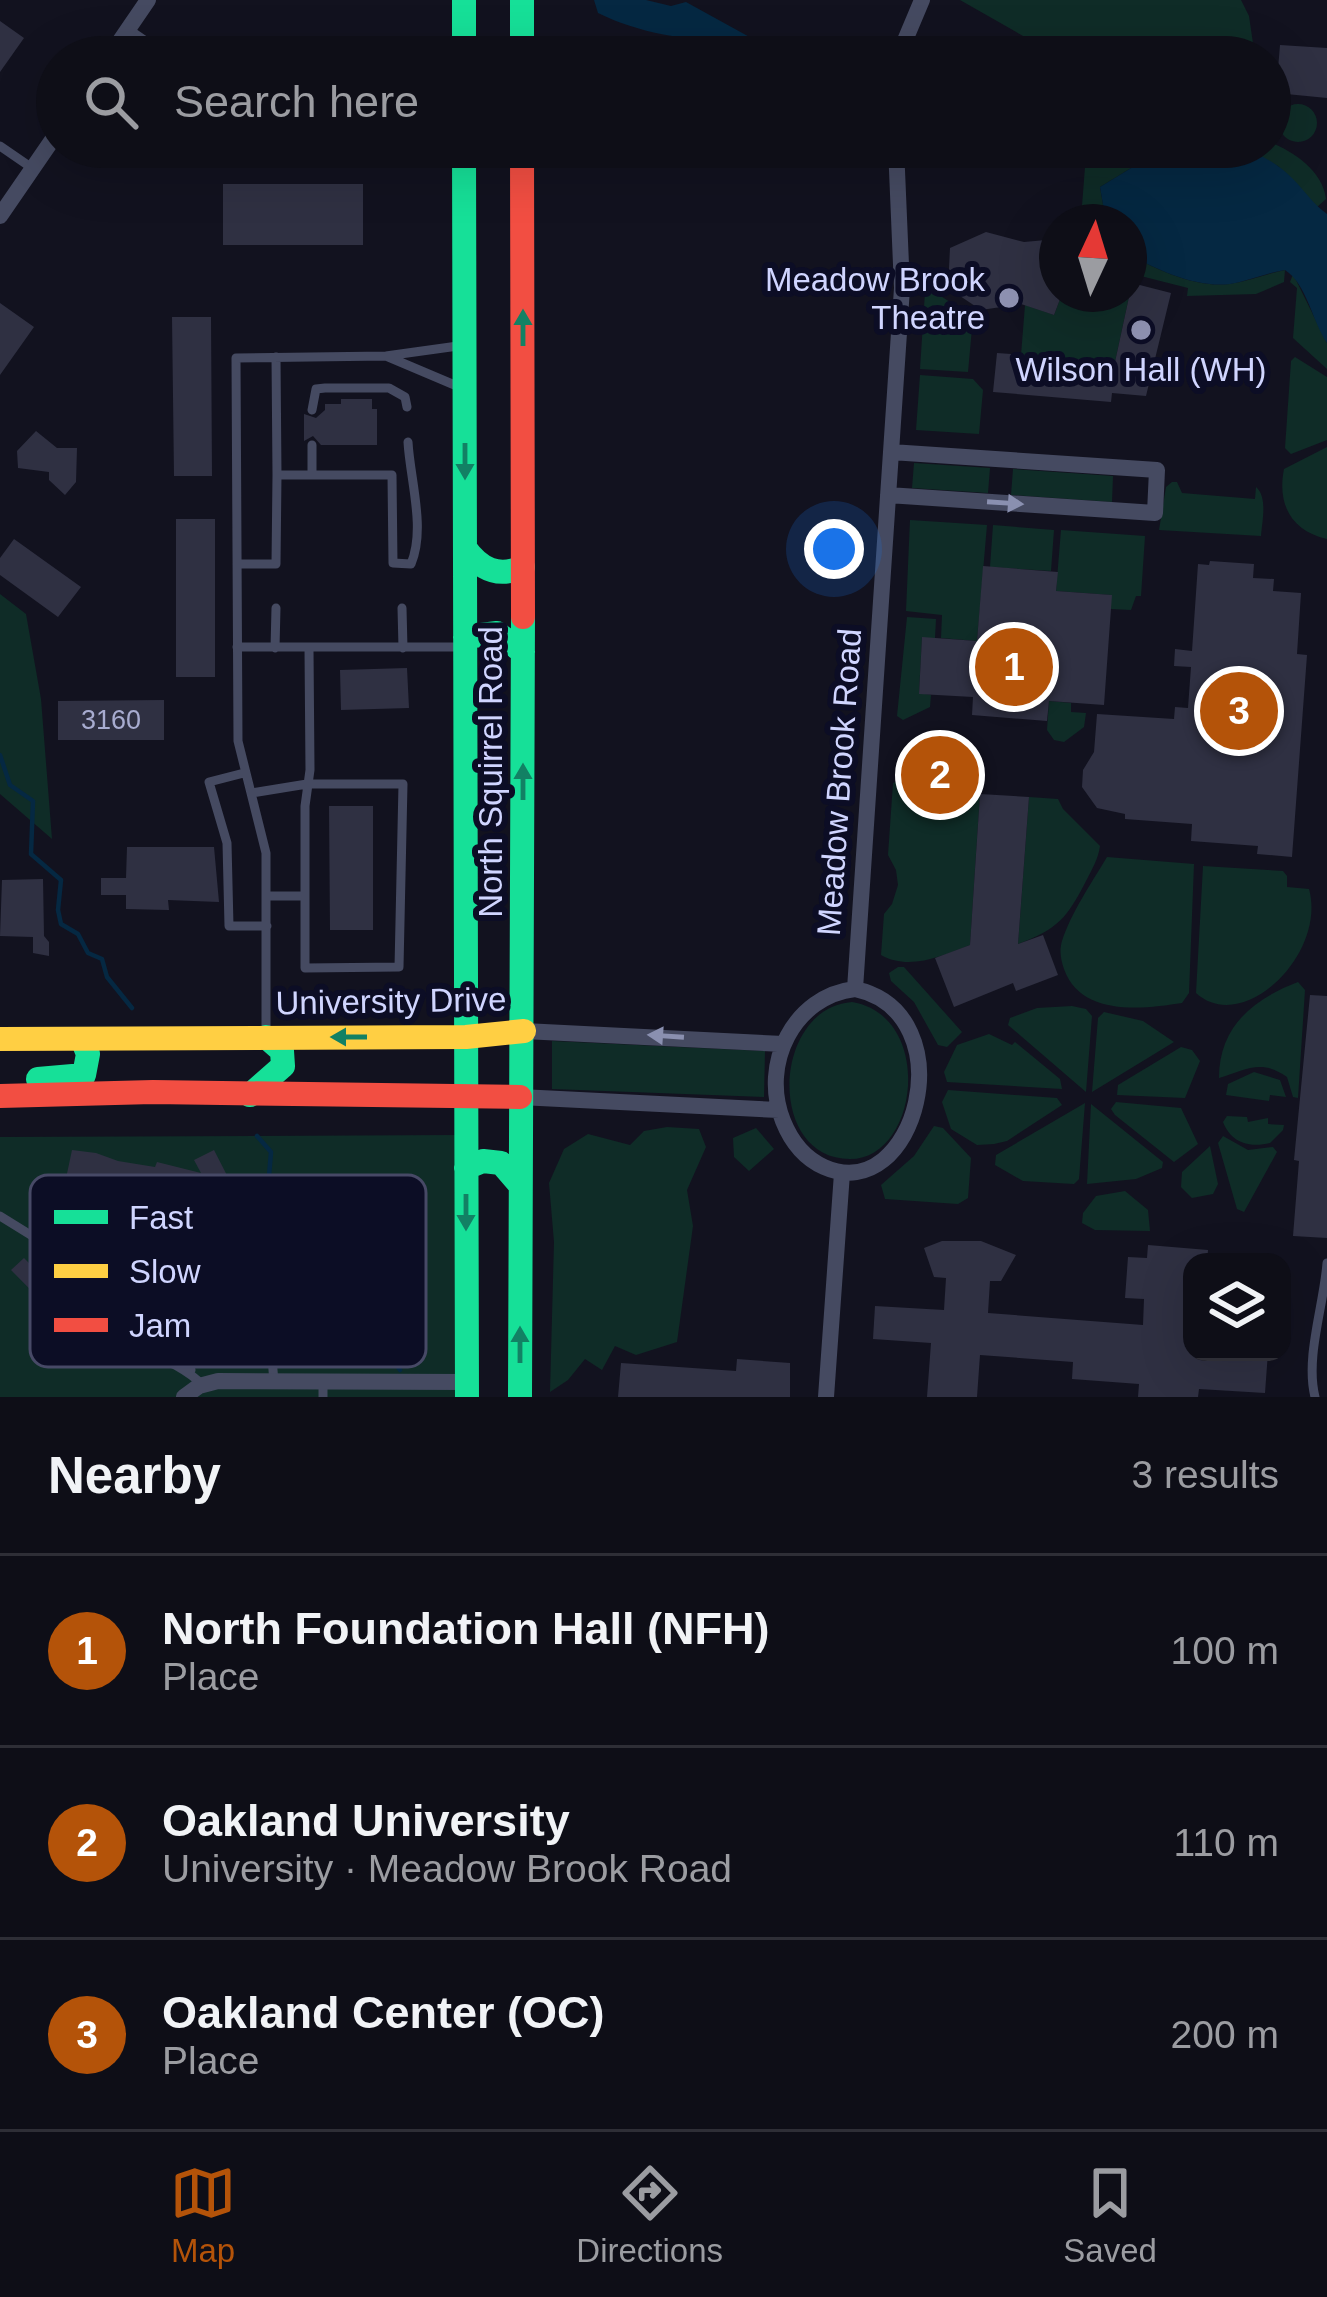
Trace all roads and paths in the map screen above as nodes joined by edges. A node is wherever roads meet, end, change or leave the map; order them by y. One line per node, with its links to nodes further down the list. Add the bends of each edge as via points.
1 (148, 0): 6 (street)
2 (464, 0): 9 (main road)
3 (522, 0): 10 (main road)
4 (934, 0): 5 (street)
5 (919, 9)
6 (128, 29): 7 (street); 8 (lane)
7 (123, 36)
8 (139, 36)
9 (464, 36)
10 (522, 36)
11 (0, 146): 16 (lane)
12 (36, 163): 16 (street)
13 (464, 168): 18 (main road, North Squirrel Road)
14 (522, 168): 32 (main road, North Squirrel Road, one-way to 14)
15 (897, 168): 26 (street, Meadow Brook Road, via 903,264)
16 (32, 169): 17 (street)
17 (0, 216)
18 (465, 345): 19 (lane); 21 (main road, North Squirrel Road)
19 (386, 356): 20 (lane); 21 (lane)
20 (276, 357): 27 (lane); 31 (lane, via 236,358)
21 (464, 389): 30 (main road, North Squirrel Road, one-way to 30)
22 (407, 407): 23 (lane, via 389,388 325,388 316,389)
23 (312, 410)
24 (408, 442): 28 (lane, via 411,564 392,563 392,476)
25 (312, 445): 28 (lane)
26 (891, 452): 29 (street, Meadow Brook Road); 29 (street, one-way to 26, via 1155,513 1157,470)
27 (277, 475): 28 (lane); 31 (lane, via 276,564)
28 (312, 475)
29 (888, 495): 47 (street, Meadow Brook Road)
30 (465, 548): 32 (main road, via 493,573); 35 (main road, North Squirrel Road)
31 (237, 564): 36 (lane)
32 (523, 567): 40 (main road, North Squirrel Road)
33 (276, 608): 37 (lane)
34 (403, 608): 38 (lane)
35 (465, 642): 38 (lane); 40 (main road, via 481,631 500,632); 49 (main road, North Squirrel Road)
36 (238, 647): 37 (lane); 41 (lane)
37 (275, 648): 39 (lane)
38 (403, 648): 39 (lane)
39 (309, 649): 42 (lane)
40 (523, 652): 48 (main road, North Squirrel Road, one-way to 40)
41 (244, 773): 43 (lane); 46 (lane, via 209,782 227,843 230,926)
42 (307, 784): 43 (lane); 45 (lane); 45 (lane, via 403,784 399,967 305,968)
43 (252, 793): 44 (lane)
44 (267, 896): 45 (lane); 46 (lane)
45 (305, 896)
46 (267, 926): 50 (lane)
47 (855, 989): 54 (street, via 819,999); 63 (street, via 899,1014 916,1047 920,1084 913,1120 892,1151)
48 (524, 1031): 49 (main road, University Drive); 54 (street, University Drive, one-way to 48); 60 (main road, North Squirrel Road)
49 (466, 1036): 50 (main road, University Drive, one-way to 50); 58 (main road, North Squirrel Road)
50 (266, 1037): 53 (main road, University Drive); 57 (main road, via 282,1052 283,1066)
51 (0, 1039): 52 (main road, University Drive)
52 (50, 1039): 53 (main road, University Drive); 55 (main road)
53 (82, 1039): 56 (main road, via 84,1075)
54 (783, 1044): 61 (street)
55 (0, 1056)
56 (0, 1080)
57 (250, 1095): 58 (main road); 59 (main road)
58 (466, 1095): 60 (main road); 62 (main road, North Squirrel Road)
59 (0, 1096)
60 (520, 1097): 61 (street); 64 (main road, North Squirrel Road)
61 (779, 1110): 63 (street, via 797,1147)
62 (466, 1168): 64 (main road, via 501,1163); 75 (main road, North Squirrel Road, one-way to 75)
63 (842, 1173): 80 (street)
64 (520, 1185): 79 (main road, North Squirrel Road, one-way to 64)
65 (0, 1216): 66 (lane)
66 (30, 1235)
67 (1327, 1263): 68 (lane)
68 (1325, 1308): 81 (lane)
69 (174, 1367): 72 (lane)
70 (192, 1367): 72 (lane)
71 (273, 1367): 73 (lane)
72 (197, 1378): 74 (street); 78 (street)
73 (274, 1382): 74 (street); 76 (street)
74 (231, 1389)
75 (466, 1389): 77 (street)
76 (323, 1390): 77 (street)
77 (384, 1390)
78 (184, 1397)
79 (520, 1397)
80 (826, 1397)
81 (1316, 1397)

